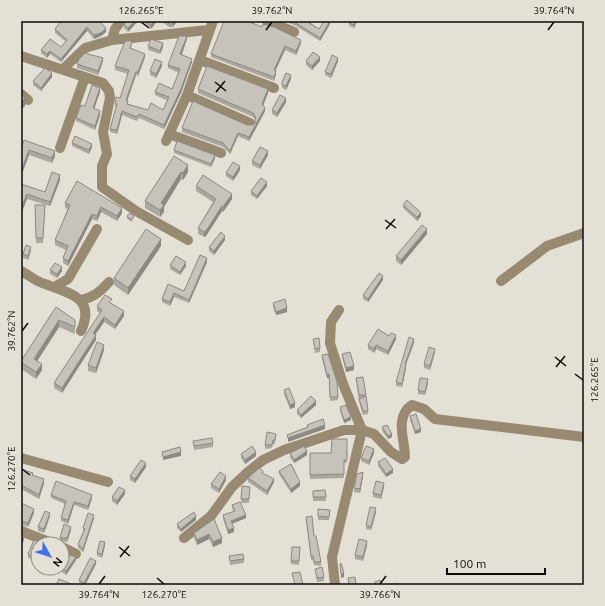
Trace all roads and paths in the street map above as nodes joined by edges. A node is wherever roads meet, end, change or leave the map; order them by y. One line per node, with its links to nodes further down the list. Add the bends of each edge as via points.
1 (121, 21): 5 (street)
2 (267, 21): 4 (street)
3 (210, 26): 5 (street); 7 (street)
4 (294, 32)
5 (112, 40): 8 (street, via 85,48)
6 (21, 56): 8 (street)
7 (200, 60): 10 (street); 11 (street)
8 (63, 69): 9 (street)
9 (85, 76): 13 (street); 17 (street, via 103,83 109,91 110,98 103,132 107,154 102,166 102,187 136,211)
10 (274, 88)
11 (187, 95): 12 (street); 14 (street, via 168,138)
12 (250, 123)
13 (60, 148)
14 (221, 153)
15 (97, 229): 21 (street, via 68,279)
16 (584, 233): 19 (street, via 547,246)
17 (188, 240)
18 (21, 271): 21 (street)
19 (501, 281)
20 (109, 282): 22 (street, via 91,298)
21 (54, 287): 22 (street)
22 (81, 300): 24 (street, via 86,319)
23 (339, 310): 25 (street, via 331,322 330,343)
24 (81, 331)
25 (362, 430): 26 (street, via 374,434 391,452 402,459 405,457 401,434 403,419 412,405 424,410 434,419); 31 (street, via 338,432 284,450 263,460 232,487 211,516); 34 (street, via 332,557)
26 (584, 437)
27 (21, 458): 28 (street)
28 (108, 482)
29 (21, 531): 30 (street)
30 (34, 536)
31 (184, 538)
32 (70, 551): 33 (street)
33 (76, 554)
34 (335, 585)

